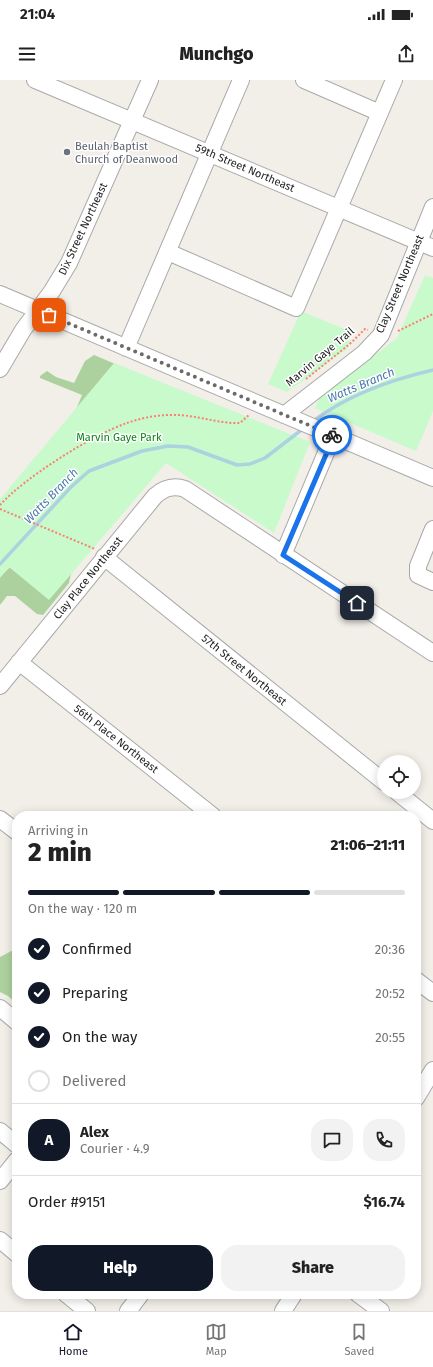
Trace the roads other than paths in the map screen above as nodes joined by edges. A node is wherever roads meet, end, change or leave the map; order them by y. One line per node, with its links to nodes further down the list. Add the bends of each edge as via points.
1 (35, 80): 7 (street, 59th Street Northeast)
2 (150, 80): 7 (street, Dix Street Northeast)
3 (241, 80): 8 (street)
4 (304, 80): 6 (street)
5 (394, 80): 6 (street)
6 (380, 113): 10 (street)
7 (132, 121): 8 (street, 59th Street Northeast); 15 (street, Dix Street Northeast, via 69,263)
8 (210, 154): 10 (street, 59th Street Northeast); 13 (street)
9 (433, 207): 11 (street, Clay Street Northeast)
10 (339, 208): 11 (street, 59th Street Northeast); 13 (street, via 296,308)
11 (418, 241): 12 (street, 59th Street Northeast); 18 (street, Clay Street Northeast, via 381,335)
12 (433, 248)
13 (168, 252): 16 (street)
14 (0, 294): 15 (street)
15 (37, 310): 16 (street); 17 (street, Dix Street Northeast)
16 (126, 348): 18 (street)
17 (0, 369)
18 (290, 417): 19 (street)
19 (328, 433): 20 (street); 22 (street)
20 (433, 478)
21 (433, 529): 24 (street, via 418,566 418,574)
22 (283, 555): 23 (street, Clay Place Northeast, via 185,488 175,486 155,496); 25 (street)
23 (104, 557): 26 (street, Clay Place Northeast); 28 (street, 57th Street Northeast)
24 (433, 582)
25 (433, 653)
26 (19, 662): 27 (street, Clay Place Northeast); 30 (street, 56th Place Northeast)
27 (0, 686)
28 (377, 776)
29 (406, 799): 32 (street)
30 (207, 811)
31 (421, 811): 34 (street)
32 (421, 811)
33 (0, 818): 35 (street)
34 (433, 821)
35 (12, 828)
36 (421, 984): 37 (street)
37 (433, 993)
38 (0, 1008): 39 (street)
39 (12, 1018)
40 (433, 1070): 41 (street)
41 (421, 1090)
42 (0, 1131): 43 (street)
43 (12, 1141)
44 (12, 1166): 45 (street)
45 (0, 1181)
46 (0, 1240): 47 (street)
47 (12, 1250)
48 (72, 1299): 52 (street)
49 (137, 1299): 53 (street)
50 (291, 1299): 54 (street)
51 (365, 1299): 55 (street)
52 (88, 1311)
53 (128, 1311)
54 (283, 1311)
55 (381, 1311)

